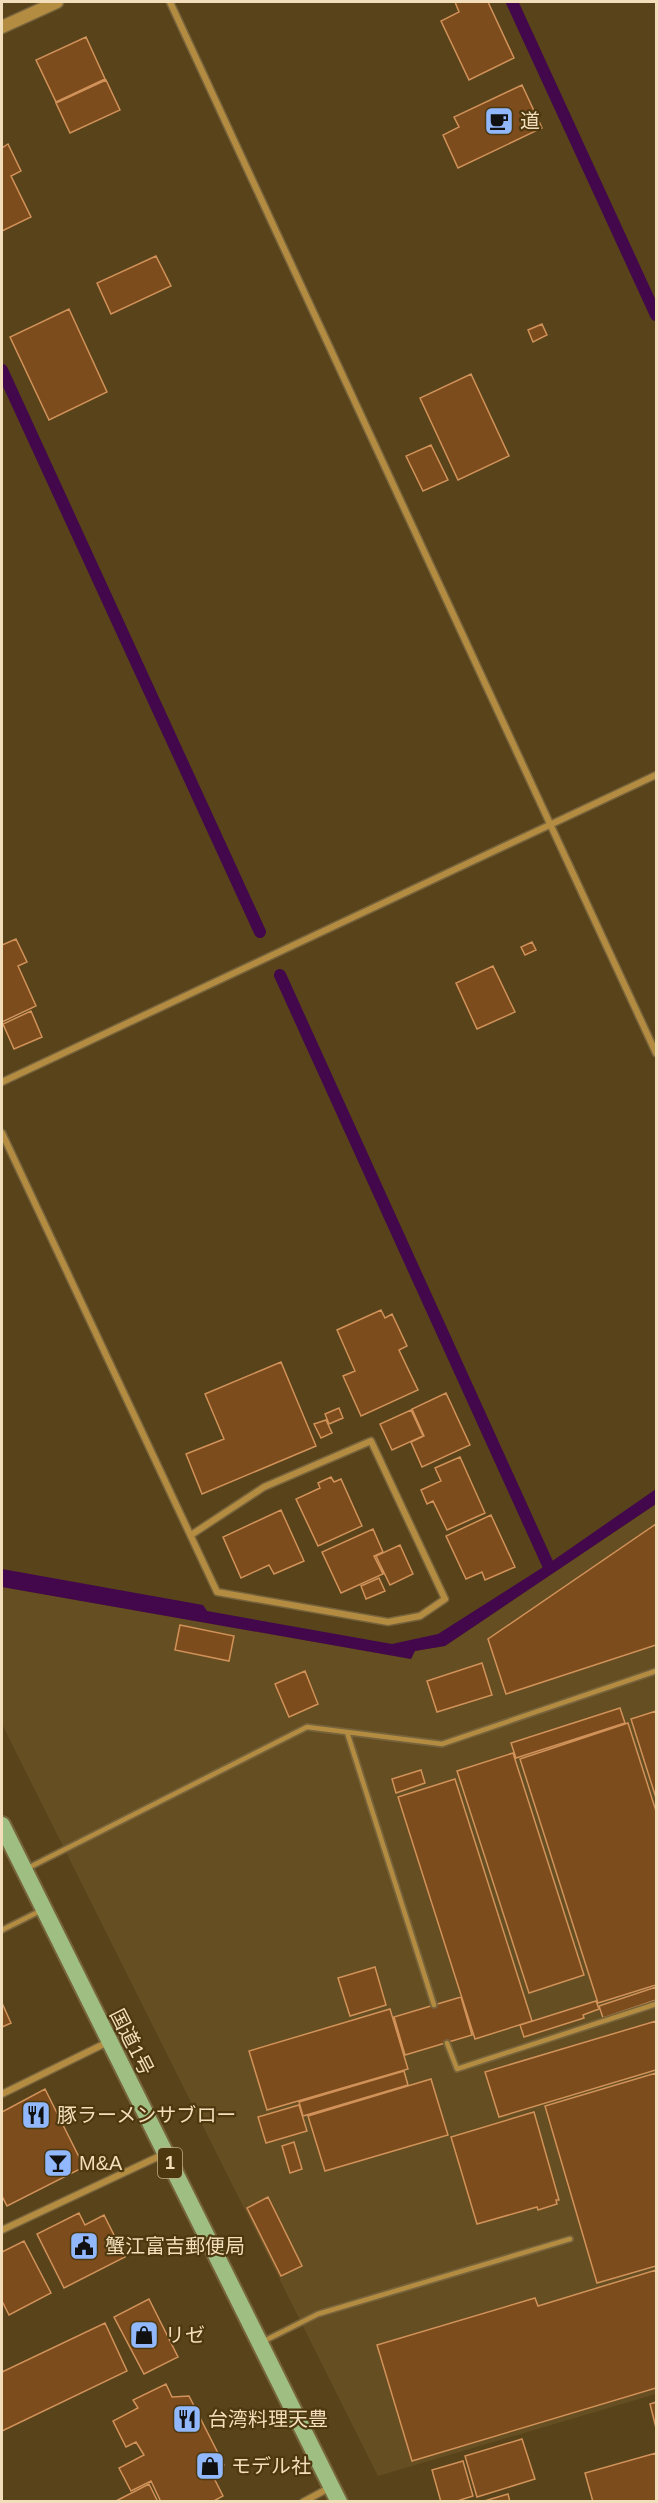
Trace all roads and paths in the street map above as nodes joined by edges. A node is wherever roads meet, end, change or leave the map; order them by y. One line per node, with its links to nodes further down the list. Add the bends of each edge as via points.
1 (57, 2): 3 (main road)
2 (170, 2): 5 (street)
3 (2, 27)
4 (657, 775): 5 (street)
5 (551, 824): 6 (street); 7 (street)
6 (657, 1053)
7 (2, 1082)
8 (2, 1133): 9 (street)
9 (191, 1535): 9 (street, via 217,1592 388,1622 420,1616 445,1599 371,1442 264,1487)
10 (657, 1671): 11 (lane, via 442,1744)
11 (347, 1732): 13 (lane, via 307,1727); 17 (lane)
12 (2, 1825): 13 (highway, 国道1号 / 1)
13 (24, 1870): 14 (highway, 国道1号 / 1)
14 (43, 1910): 15 (lane); 18 (highway, 国道1号 / 1)
15 (2, 1930)
16 (657, 2004): 19 (lane, via 457,2069)
17 (434, 2005)
18 (108, 2042): 20 (street); 21 (highway, 国道1号 / 1)
19 (447, 2043)
20 (2, 2094)
21 (165, 2153): 22 (street); 24 (highway, 国道1号 / 1)
22 (2, 2230)
23 (570, 2239): 24 (lane, via 318,2314)
24 (260, 2343): 25 (highway, 国道1号 / 1)
25 (336, 2494): 26 (street)
26 (303, 2502)

